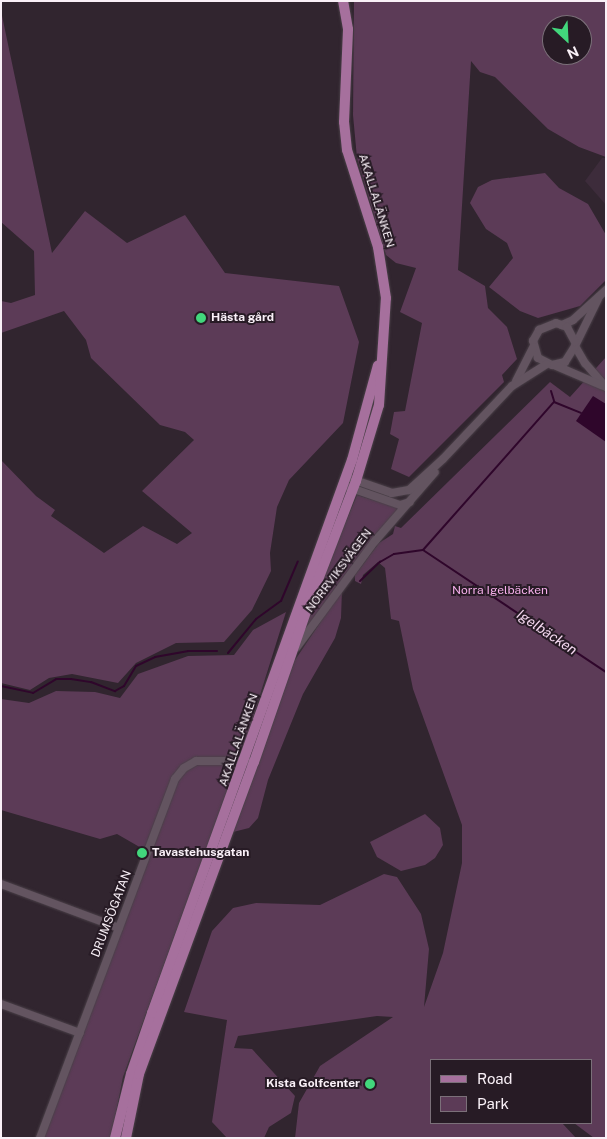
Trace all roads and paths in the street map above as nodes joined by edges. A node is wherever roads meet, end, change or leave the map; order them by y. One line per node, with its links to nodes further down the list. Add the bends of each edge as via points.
1 (343, 1): 7 (main road, AKALLALÄNKEN, via 348,29 346,141 354,181 380,259 386,298)
2 (606, 290): 3 (street)
3 (599, 297): 4 (street, via 573,320); 5 (street)
4 (562, 325): 5 (street, via 571,332); 6 (street, via 550,323 539,330)
5 (575, 344): 8 (street, via 565,362); 10 (street, via 585,363)
6 (533, 348): 8 (street, via 538,358); 9 (street, NORRVIKSVÄGEN)
7 (382, 349): 12 (main road, AKALLALÄNKEN, via 364,422); 13 (main road, AKALLALÄNKEN, via 379,405)
8 (550, 364): 9 (street, NORRVIKSVÄGEN); 10 (street)
9 (512, 386): 11 (street, NORRVIKSVÄGEN)
10 (606, 387)
11 (443, 460): 13 (street, NORRVIKSVÄGEN, via 403,493); 14 (street, NORRVIKSVÄGEN)
12 (344, 481): 13 (street, NORRVIKSVÄGEN); 16 (main road, AKALLALÄNKEN)
13 (355, 485): 14 (street, NORRVIKSVÄGEN, via 400,504); 15 (main road, AKALLALÄNKEN)
14 (410, 502): 15 (street, NORRVIKSVÄGEN, via 356,564)
15 (290, 657): 16 (main road, AKALLALÄNKEN)
16 (250, 761): 18 (street, DRUMSÖGATAN, via 196,761 179,773); 22 (main road, AKALLALÄNKEN, via 152,1013 131,1074); 23 (main road, AKALLALÄNKEN, via 139,1074)
17 (1, 884): 18 (street)
18 (119, 928): 20 (street, DRUMSÖGATAN)
19 (1, 1004): 20 (street)
20 (80, 1033): 21 (street, DRUMSÖGATAN)
21 (40, 1138)
22 (115, 1138)
23 (126, 1138)

